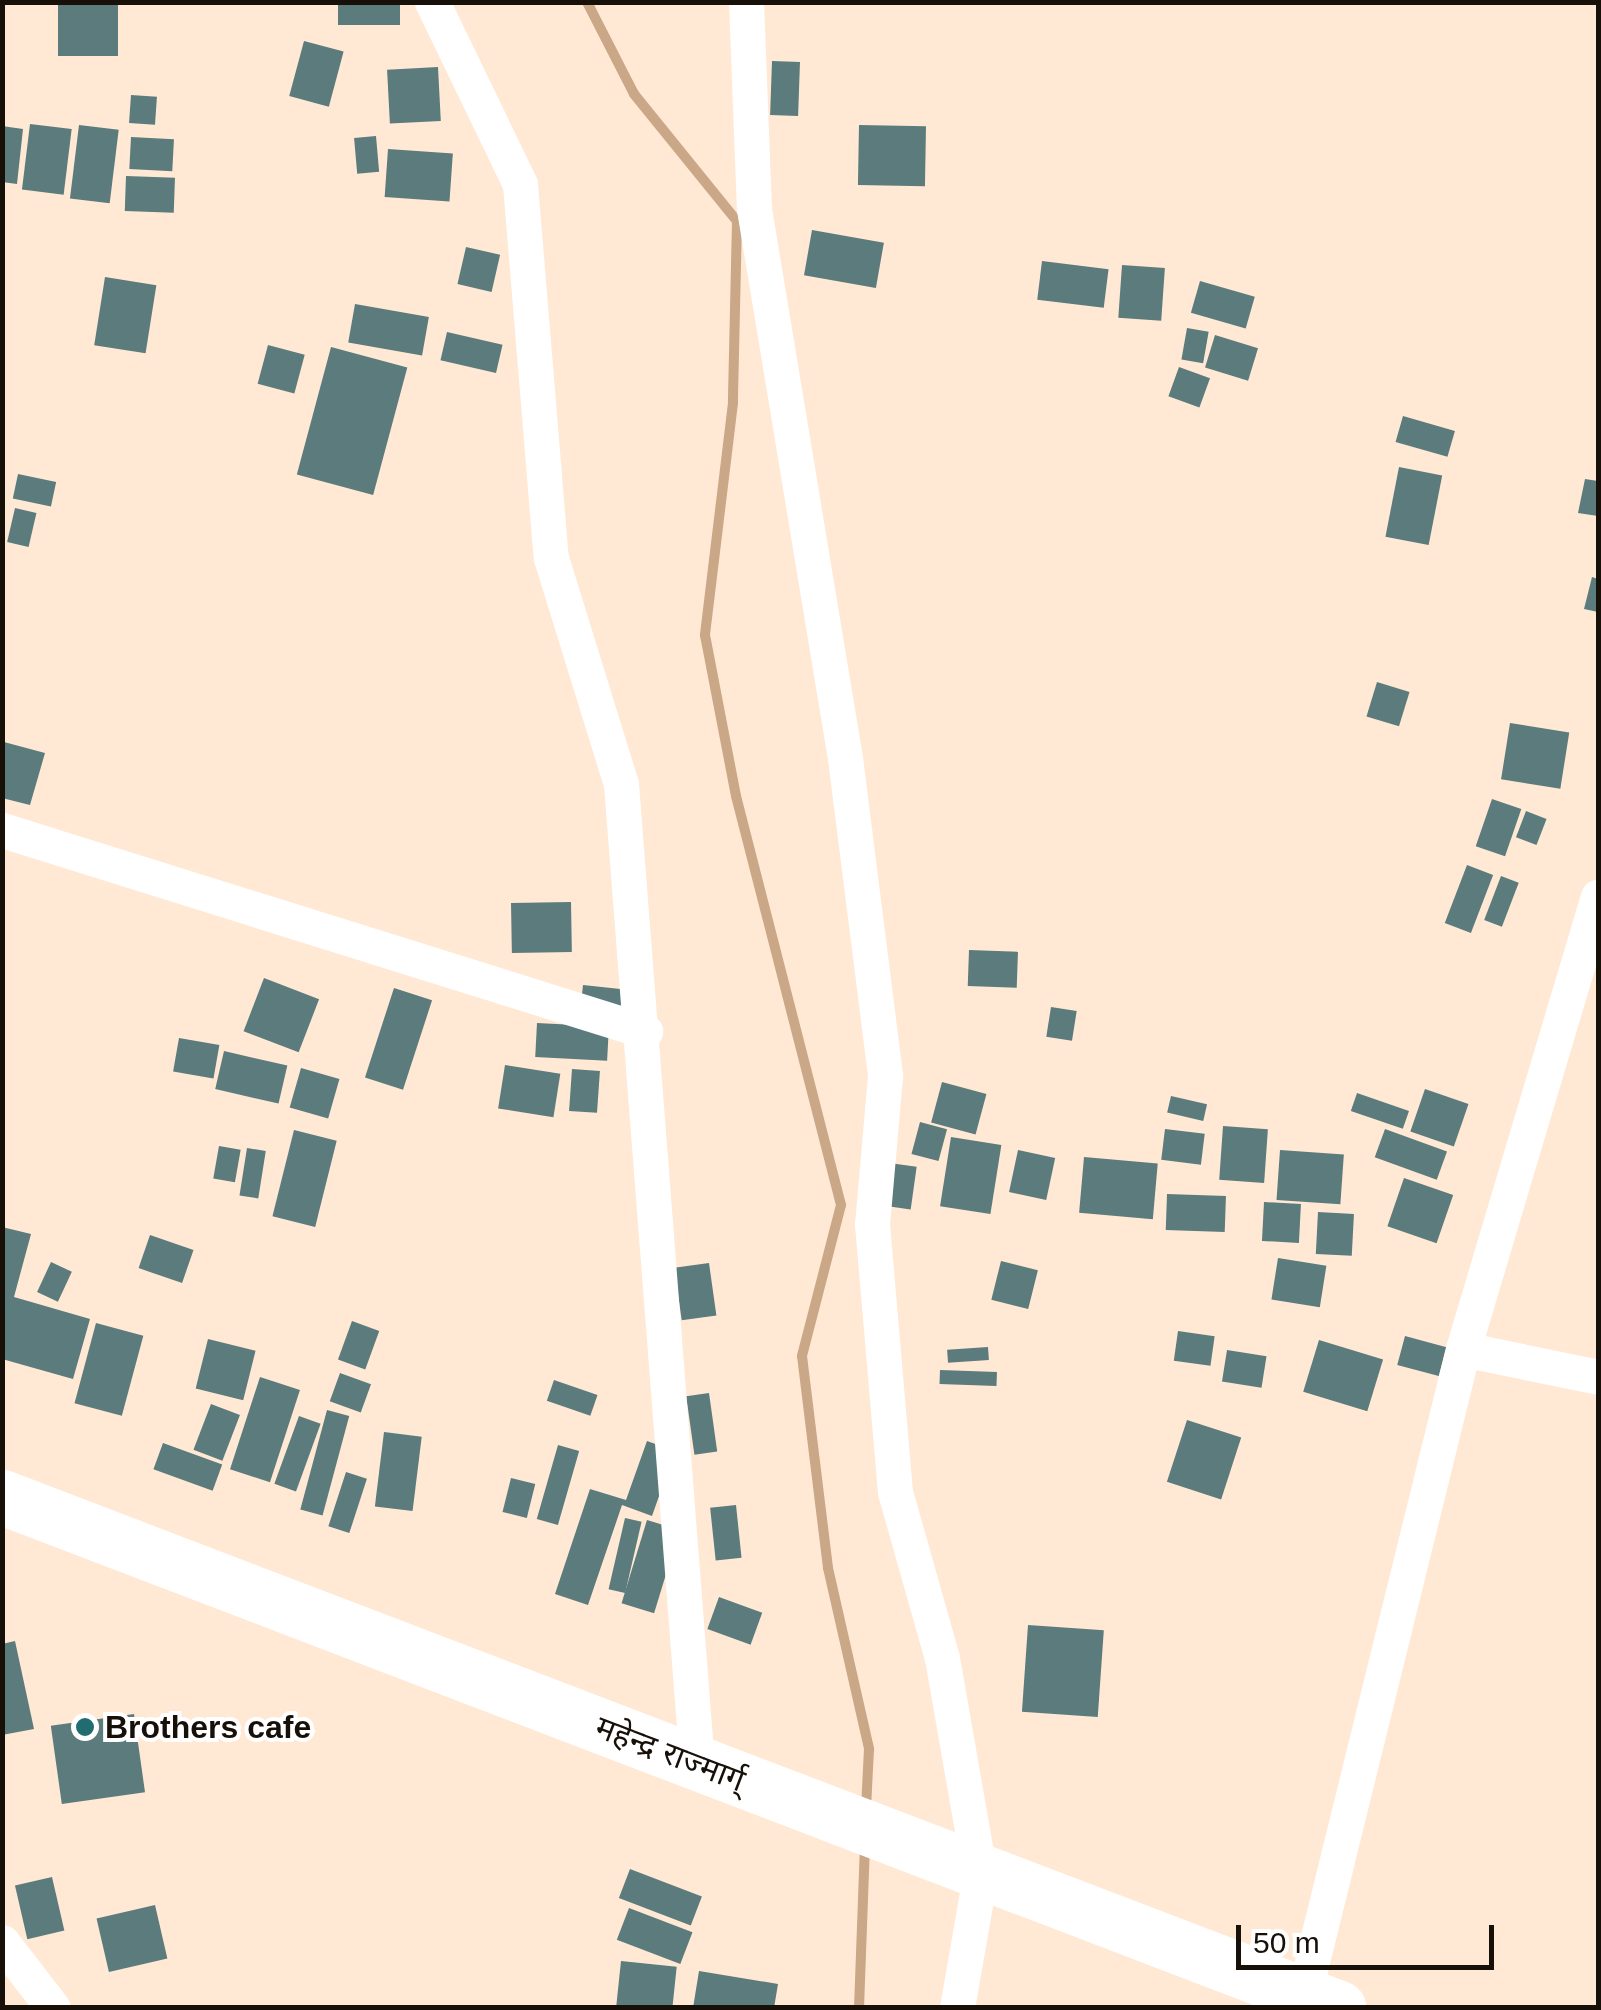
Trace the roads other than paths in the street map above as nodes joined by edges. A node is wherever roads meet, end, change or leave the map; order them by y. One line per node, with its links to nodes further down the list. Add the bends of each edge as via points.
1 (432, 2): 5 (street, via 520,184 551,558 621,784)
2 (746, 2): 10 (street, via 754,209 846,758 885,1076 872,1224 895,1492 942,1658)
3 (2, 830): 5 (street)
4 (1598, 897): 6 (street)
5 (645, 1031): 9 (street)
6 (1463, 1349): 7 (street); 12 (street)
7 (1598, 1377)
8 (2, 1497): 9 (highway, महेन्द्र राज्मार्ग्)
9 (697, 1766): 10 (highway, महेन्द्र राज्मार्ग्)
10 (965, 1870): 12 (highway, महेन्द्र राज्मार्ग्); 14 (street)
11 (2, 1942): 13 (street)
12 (1322, 2001)
13 (53, 2008)
14 (958, 2008)

